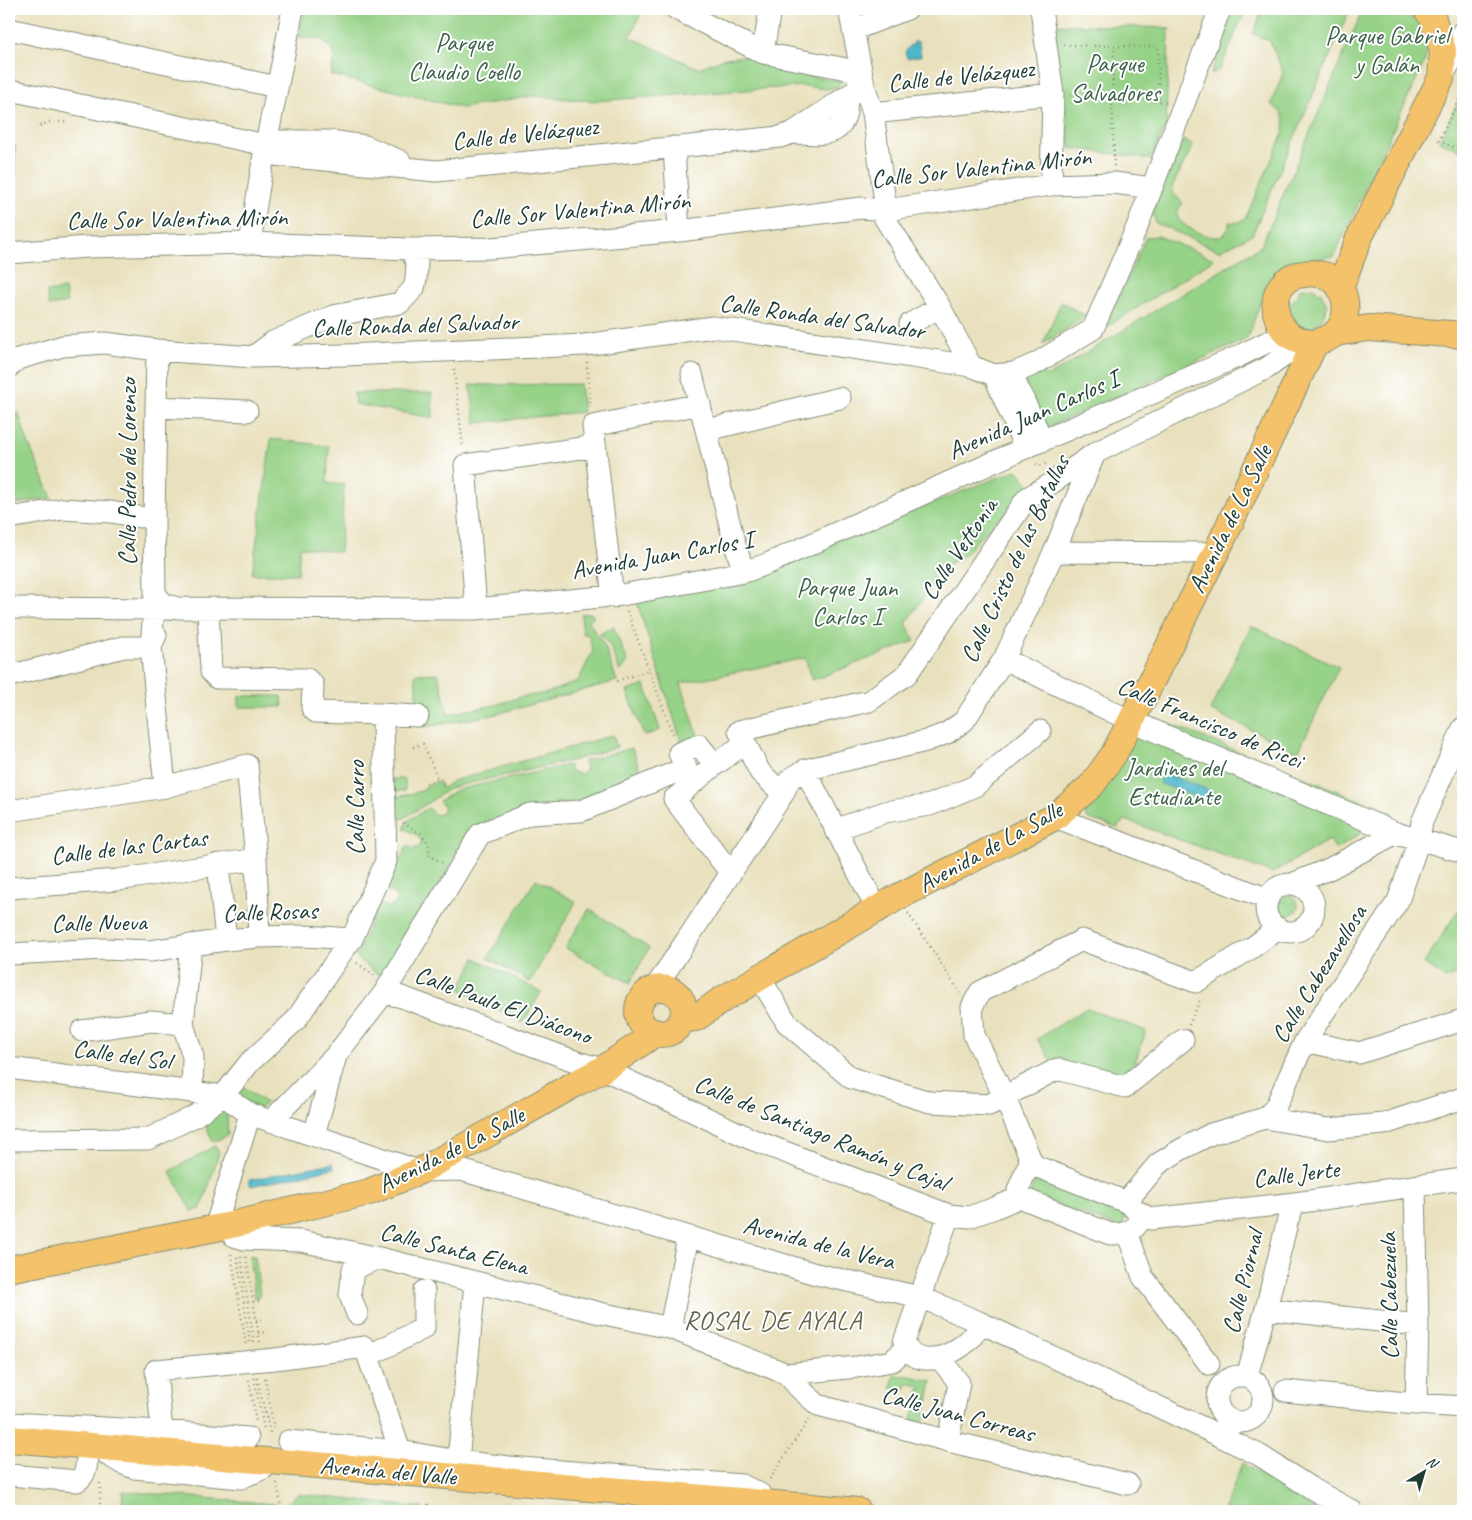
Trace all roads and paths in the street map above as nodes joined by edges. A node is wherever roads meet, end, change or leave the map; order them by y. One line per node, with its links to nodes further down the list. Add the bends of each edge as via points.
1 (293, 9): 18 (street)
2 (676, 9): 16 (street)
3 (770, 9): 16 (street)
4 (849, 9): 11 (street)
5 (907, 9): 11 (street)
6 (1041, 9): 13 (street)
7 (1220, 9): 32 (street)
8 (1426, 9): 15 (main road, via 1432,16)
9 (1447, 9): 15 (main road)
10 (9, 29): 18 (street)
11 (853, 30): 19 (street)
12 (1463, 30): 17 (street)
13 (1047, 45): 14 (path); 22 (street)
14 (1114, 46): 23 (path); 24 (path, via 1158,47)
15 (1443, 50): 17 (main road)
16 (763, 54): 19 (street, via 852,70)
17 (1442, 78): 38 (main road)
18 (277, 87): 27 (street)
19 (856, 90): 26 (street); 28 (street, Calle de Velázquez, via 792,133 780,137)
20 (1463, 91): 29 (path, via 1439,142)
21 (15, 92): 27 (street, Calle de Velázquez)
22 (1053, 94): 23 (path); 26 (street, Calle de Velázquez); 31 (street, Calle de Velázquez)
23 (1112, 97): 24 (path); 30 (path)
24 (1159, 101): 25 (path)
25 (1167, 102)
26 (873, 113): 33 (street)
27 (265, 146): 28 (street, Calle de Velázquez, via 436,171); 35 (street)
28 (674, 147): 34 (street)
29 (1463, 152)
30 (1114, 183): 31 (street, Calle Sor Valentina Mirón); 32 (street, Calle Sor Valentina Mirón)
31 (1051, 185): 33 (street, Calle Sor Valentina Mirón)
32 (1152, 188): 50 (street, via 1093,329 1035,364)
33 (882, 209): 34 (street, Calle Sor Valentina Mirón, via 861,208); 39 (street)
34 (679, 231): 36 (street, Calle Sor Valentina Mirón, via 491,248)
35 (250, 243): 36 (street, Calle Sor Valentina Mirón); 37 (street, Calle Sor Valentina Mirón, via 88,246)
36 (410, 249): 46 (street, via 416,263 416,279 414,288 400,303 333,316 273,342)
37 (9, 253)
38 (1334, 282): 41 (main road, via 1344,299); 41 (main road, Avenida de La Salle, via 1312,273 1296,275 1287,280 1275,297)
39 (940, 308): 40 (street); 48 (street)
40 (910, 324)
41 (1307, 330): 42 (main road, via 1369,328); 57 (street, Avenida Juan Carlos I, via 1260,335 1231,359); 58 (street, Calle Cristo de las Batallas, via 1284,356 1267,368); 63 (main road, Avenida de La Salle, via 1285,403)
42 (1463, 335)
43 (585, 346): 45 (street, Calle Ronda del Salvador); 48 (street, Calle Ronda del Salvador, via 712,326); 56 (path)
44 (157, 350): 46 (street, Calle Ronda del Salvador); 47 (street, Calle Ronda del Salvador, via 105,343 63,346 18,360); 53 (street, Calle Pedro de Lorenzo)
45 (452, 352): 46 (street, Calle Ronda del Salvador); 59 (path)
46 (253, 357)
47 (9, 366)
48 (970, 366): 50 (street, Calle Ronda del Salvador)
49 (692, 374): 52 (street)
50 (1004, 374): 57 (street)
51 (840, 398): 55 (street)
52 (700, 404): 55 (street); 56 (street)
53 (156, 407): 54 (street); 66 (street, Calle Pedro de Lorenzo)
54 (247, 411)
55 (706, 430): 64 (street)
56 (594, 436): 59 (street); 65 (street)
57 (1034, 444): 64 (street, Avenida Juan Carlos I)
58 (1095, 453): 62 (street, Calle Cristo de las Batallas); 81 (street, Calle Vettonia, via 1027,498 907,674 870,701)
59 (465, 465): 70 (street)
60 (140, 517): 61 (street, via 63,509)
61 (9, 518)
62 (1054, 552): 63 (street); 72 (street, Calle Cristo de las Batallas)
63 (1216, 553): 78 (main road, Avenida de La Salle)
64 (744, 572): 65 (street, Avenida Juan Carlos I)
65 (617, 596): 70 (street, Avenida Juan Carlos I); 73 (path)
66 (155, 602): 67 (street); 68 (street, Avenida Juan Carlos I); 71 (street, Calle Pedro de Lorenzo)
67 (9, 608)
68 (178, 608): 69 (street, Avenida Juan Carlos I); 71 (street, via 158,632)
69 (208, 609): 70 (street, Avenida Juan Carlos I); 76 (street, via 210,672 217,678 307,679 313,684 312,708 316,712)
70 (476, 609)
71 (151, 648): 74 (street, via 124,647); 87 (street, Calle Pedro de Lorenzo)
72 (1004, 659): 78 (street, Calle Francisco de Ricci); 85 (street, Calle Cristo de las Batallas, via 964,721 947,733)
73 (649, 670): 75 (path); 83 (path)
74 (9, 676)
75 (617, 681)
76 (380, 714): 77 (street); 90 (street, Calle Carro, via 383,718)
77 (418, 716)
78 (1131, 721): 91 (main road, Avenida de La Salle, via 1114,754 1092,785); 93 (street, Calle Francisco de Ricci)
79 (1463, 728): 94 (street, Calle Cabezavellosa, via 1422,822)
80 (1040, 731): 92 (street, via 975,786 930,805 885,812)
81 (742, 737): 84 (street); 88 (street, via 760,772)
82 (413, 747): 86 (path, via 423,744 438,778)
83 (679, 753): 84 (street, via 699,745); 99 (street, via 686,768 643,786 581,811 530,814 480,834)
84 (715, 765): 100 (street, via 674,799)
85 (805, 770): 88 (street, Calle Cristo de las Batallas, via 790,779); 92 (street)
86 (424, 784)
87 (165, 787): 89 (street); 96 (street, via 247,765)
88 (783, 794): 100 (street, Calle Cristo de las Batallas)
89 (9, 811)
90 (385, 814): 99 (path, via 422,834 429,844 429,856); 110 (street, Calle Carro, via 386,862)
91 (1055, 817): 104 (street); 105 (main road, Avenida de La Salle)
92 (835, 830): 105 (street)
93 (1396, 832): 94 (street, Calle Francisco de Ricci); 98 (street)
94 (1419, 840): 95 (street); 123 (street, Calle Cabezavellosa, via 1398,901)
95 (1463, 852)
96 (256, 858): 97 (street, Calle de las Cartas); 107 (street)
97 (218, 864): 102 (street, Calle de las Cartas, via 117,880); 108 (street)
98 (1329, 869): 101 (street); 103 (street)
99 (458, 870): 115 (street)
100 (730, 872): 113 (street, Calle Cristo de las Batallas)
101 (1292, 884): 103 (street, via 1306,890); 104 (street, via 1277,887)
102 (9, 888)
103 (1311, 897): 106 (street, via 1314,911 1307,925 1293,931)
104 (1268, 899): 106 (street, via 1269,919)
105 (888, 903): 112 (main road, Avenida de La Salle); 116 (path)
106 (1278, 928): 114 (street)
107 (259, 937): 108 (street, Calle Rosas); 110 (street, Calle Rosas, via 306,936)
108 (226, 940): 109 (street, Calle Rosas)
109 (191, 945): 111 (street, Calle Nueva, via 150,951 105,949); 119 (street)
110 (347, 946): 115 (path); 130 (street, Calle Carro, via 296,1020 250,1062)
111 (9, 954)
112 (760, 978): 117 (main road, Avenida de La Salle, via 696,1018); 128 (street, via 787,1023 851,1078 930,1102 988,1105)
113 (655, 988): 117 (main road, via 677,994); 120 (main road, via 649,991 638,1008)
114 (1199, 988): 116 (street, via 1082,940 980,992); 122 (path)
115 (386, 989): 124 (street); 125 (street, Calle Paulo El Diácono, via 580,1063)
116 (972, 1007): 128 (street, via 974,1034)
117 (682, 1010): 120 (main road, via 679,1026 668,1033)
118 (1463, 1020): 123 (street, via 1359,1053)
119 (184, 1024): 121 (street, via 151,1022); 127 (street, via 194,1057)
120 (648, 1027): 125 (main road, Avenida de La Salle)
121 (82, 1030)
122 (1183, 1040): 128 (street, via 1125,1087 1057,1069)
123 (1305, 1041): 132 (street, Calle Cabezavellosa, via 1275,1108)
124 (337, 1054): 133 (street); 134 (street)
125 (611, 1064): 137 (main road, Avenida de La Salle); 142 (street, Calle de Santiago Ramón y Cajal, via 751,1139)
126 (9, 1068): 127 (street, Calle del Sol)
127 (192, 1092): 130 (street, Calle del Sol)
128 (1004, 1098): 136 (street)
129 (1463, 1098): 132 (street, via 1384,1124 1328,1128)
130 (227, 1099): 131 (street, Calle del Sol); 135 (street, Calle Carro, via 148,1139)
131 (250, 1114): 133 (street, Calle del Sol); 144 (street)
132 (1265, 1118): 143 (street, via 1211,1134 1158,1164)
133 (271, 1121): 134 (street, Calle del Sol)
134 (314, 1136): 137 (street, Calle del Sol)
135 (9, 1140)
136 (1033, 1165): 140 (street, via 1028,1166 1018,1190); 143 (street)
137 (420, 1171): 144 (main road, Avenida de La Salle, via 369,1192); 145 (street, Avenida de la Vera, via 460,1170)
138 (1463, 1179): 139 (street, Calle Jerte)
139 (1415, 1187): 141 (street, Calle Jerte); 160 (street, Calle Cabezuela)
140 (1020, 1197): 142 (street, Calle de Santiago Ramón y Cajal, via 969,1218); 143 (street, via 1110,1234 1119,1234)
141 (1295, 1203): 143 (street, Calle Jerte, via 1151,1219); 156 (street, Calle Piornal, via 1288,1219)
142 (950, 1215): 153 (street)
143 (1132, 1215): 171 (street, via 1143,1277 1209,1364)
144 (223, 1226): 148 (street, Calle Santa Elena, via 234,1236 244,1239 301,1241); 150 (main road, Avenida de La Salle)
145 (688, 1237): 153 (street, Avenida de la Vera, via 816,1274); 161 (street)
146 (246, 1254): 154 (path)
147 (239, 1256): 167 (path)
148 (379, 1258): 151 (street, Calle Santa Elena); 157 (street, via 353,1269 350,1295)
149 (231, 1260): 167 (path)
150 (9, 1269)
151 (475, 1283): 161 (street, Calle Santa Elena); 191 (street)
152 (424, 1291): 166 (street, via 424,1328)
153 (920, 1297): 162 (street, Avenida de la Vera); 165 (street, via 905,1336)
154 (253, 1302): 155 (path); 158 (path)
155 (261, 1302)
156 (1266, 1309): 160 (street); 171 (street, Calle Piornal)
157 (357, 1314)
158 (256, 1320): 159 (path); 164 (path)
159 (265, 1320)
160 (1418, 1325): 172 (street, Calle Cabezuela)
161 (670, 1328): 169 (street, Calle Santa Elena)
162 (975, 1331): 168 (street, via 946,1356); 177 (street, Avenida de la Vera)
163 (267, 1332): 164 (path)
164 (258, 1333): 167 (path)
165 (906, 1348): 168 (street, via 921,1359); 169 (street, via 892,1361)
166 (366, 1352): 167 (street); 190 (street)
167 (259, 1356): 179 (path); 180 (street, via 156,1370)
168 (939, 1358): 184 (street, via 959,1383)
169 (787, 1374): 173 (street, Calle Juan Correas)
170 (249, 1379): 181 (path)
171 (1244, 1384): 172 (street); 175 (street, via 1217,1398 1218,1406); 176 (street, via 1261,1410)
172 (1416, 1404): 174 (street)
173 (818, 1405): 184 (street, Calle Juan Correas); 194 (path)
174 (1463, 1407)
175 (1226, 1416): 176 (street, Avenida de la Vera, via 1242,1422); 177 (street, Avenida de la Vera, via 1204,1423); 186 (street)
176 (1253, 1418): 189 (street, Avenida de la Vera, via 1246,1434 1247,1441)
177 (1188, 1420): 186 (street, Avenida de la Vera)
178 (9, 1423): 180 (street, Avenida del Valle)
179 (274, 1425)
180 (162, 1430): 185 (street, Avenida del Valle)
181 (257, 1433): 183 (path, via 258,1388); 185 (street, Avenida del Valle)
182 (9, 1439): 188 (main road, Avenida del Valle)
183 (279, 1439): 190 (street, Avenida del Valle)
184 (948, 1441): 193 (street, Calle Juan Correas)
185 (205, 1444): 188 (main road, Avenida del Valle); 190 (main road, Avenida del Valle)
186 (1239, 1445): 189 (street, Avenida de la Vera)
187 (9, 1447): 188 (main road, Avenida del Valle)
188 (94, 1451): 192 (street, via 84,1476 77,1481); 194 (main road, Avenida del Valle, via 264,1468)
189 (1259, 1455): 198 (street, Avenida de la Vera)
190 (399, 1462): 191 (main road, Avenida del Valle)
191 (460, 1469): 194 (main road, Avenida del Valle)
192 (9, 1475)
193 (1128, 1484)
194 (760, 1503): 197 (main road, Avenida del Valle)
195 (428, 1504): 196 (path)
196 (428, 1511)
197 (858, 1511)
198 (1347, 1511)

